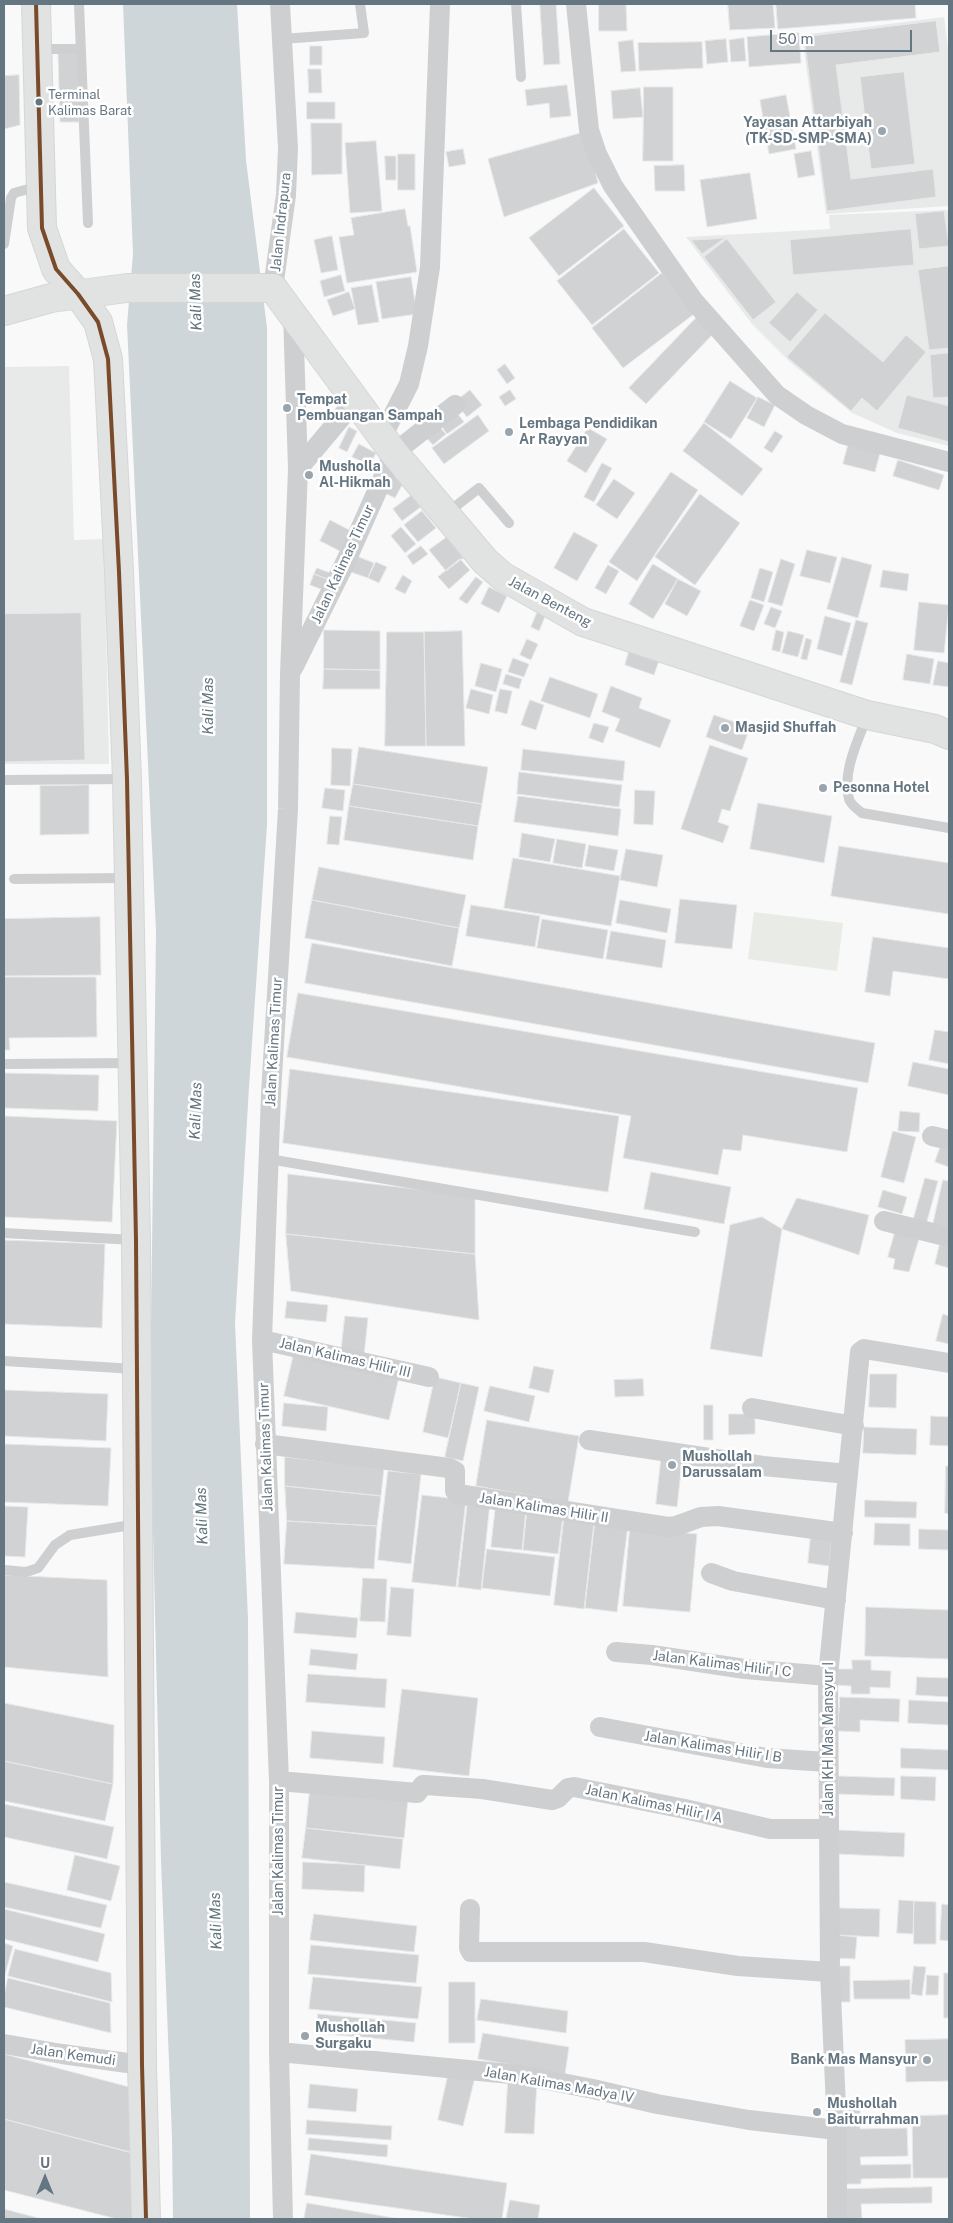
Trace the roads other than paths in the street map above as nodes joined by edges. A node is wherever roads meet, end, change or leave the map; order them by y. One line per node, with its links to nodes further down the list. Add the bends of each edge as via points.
1 (36, 4): 10 (street)
2 (79, 4): 9 (lane)
3 (280, 4): 8 (street, Jalan Indrapura)
4 (360, 4): 8 (lane, via 364,33)
5 (440, 4): 21 (street, Jalan Kalimas Timur, via 430,267 418,346)
6 (516, 4): 11 (lane)
7 (576, 4): 22 (street, via 589,130 597,154 613,186 693,300 777,395 806,415 842,434)
8 (282, 39): 15 (street, Jalan Indrapura, via 288,148 286,195)
9 (81, 49): 10 (lane); 13 (lane)
10 (38, 50): 12 (street)
11 (521, 77)
12 (41, 186): 14 (lane, via 14,193 10,198); 16 (street, via 42,228 50,252 56,269)
13 (88, 222)
14 (4, 244)
15 (268, 288): 16 (street, Jalan Indrapura, via 127,288); 18 (street, Jalan Benteng)
16 (78, 294): 17 (street, Jalan Indrapura); 29 (street, via 98,322 108,359)
17 (4, 311)
18 (293, 314): 19 (street, Jalan Benteng); 23 (street, Jalan Kalimas Timur)
19 (355, 401): 21 (street, Jalan Benteng); 23 (street)
20 (455, 405): 21 (street)
21 (388, 445): 24 (street, Jalan Benteng); 26 (street, Jalan Kalimas Timur, via 346,561)
22 (949, 462)
23 (298, 469): 26 (street, Jalan Kalimas Timur)
24 (445, 515): 25 (lane, via 479,488); 27 (street, Jalan Benteng, via 502,576 583,622)
25 (509, 523)
26 (290, 674): 36 (street, Jalan Kalimas Timur, via 288,809)
27 (867, 715): 28 (street, Jalan Benteng, via 935,729); 31 (lane, via 849,768 849,799 854,806 862,813)
28 (949, 735)
29 (127, 779): 30 (lane); 32 (street)
30 (4, 780)
31 (949, 828)
32 (129, 878): 33 (lane); 34 (street)
33 (14, 879)
34 (133, 1063): 35 (lane); 41 (street)
35 (4, 1064)
36 (269, 1159): 38 (lane); 42 (street, Jalan Kalimas Timur)
37 (884, 1221): 40 (street)
38 (694, 1232)
39 (4, 1233): 41 (lane)
40 (949, 1237)
41 (136, 1240): 45 (street)
42 (262, 1340): 46 (street, Jalan Kalimas Hilir III); 50 (street, Jalan Kalimas Timur)
43 (4, 1361): 45 (lane)
44 (949, 1363): 48 (street, Jalan KH Mas Mansyur I, via 861,1350)
45 (136, 1369): 52 (street)
46 (428, 1377)
47 (752, 1408): 48 (street)
48 (854, 1426): 51 (street, Jalan KH Mas Mansyur I)
49 (589, 1440): 51 (street, via 763,1466)
50 (266, 1444): 53 (street, Jalan Kalimas Hilir II, via 449,1468 455,1471 456,1493 467,1496 668,1527 700,1516 718,1516); 61 (street, Jalan Kalimas Timur)
51 (848, 1474): 53 (street, Jalan KH Mas Mansyur I)
52 (139, 1524): 54 (lane, via 70,1535 55,1545 38,1568 26,1572); 67 (street)
53 (843, 1533): 56 (street, Jalan KH Mas Mansyur I)
54 (4, 1570)
55 (711, 1574): 56 (street)
56 (836, 1600): 58 (street, Jalan KH Mas Mansyur I)
57 (616, 1652): 58 (street, Jalan Kalimas Hilir I C)
58 (828, 1676): 60 (street, Jalan KH Mas Mansyur I)
59 (600, 1727): 60 (street, Jalan Kalimas Hilir I B, via 767,1758)
60 (827, 1762): 62 (street, Jalan KH Mas Mansyur I)
61 (279, 1781): 62 (street, Jalan Kalimas Hilir I A, via 416,1793 425,1785 482,1789 552,1800 574,1787 770,1829); 66 (street, Jalan Kalimas Timur)
62 (829, 1829): 64 (street, Jalan KH Mas Mansyur I)
63 (470, 1909): 64 (street, via 469,1948 472,1952 644,1952 738,1966)
64 (830, 1972): 68 (street, Jalan KH Mas Mansyur I)
65 (4, 2044): 67 (street, Jalan Kemudi)
66 (279, 2052): 68 (street, Jalan Kalimas Madya IV, via 521,2075 749,2120); 70 (street, Jalan Kalimas Timur)
67 (142, 2065): 69 (street)
68 (837, 2130): 71 (street, Jalan KH Mas Mansyur I)
69 (146, 2219)
70 (283, 2219)
71 (838, 2219)

